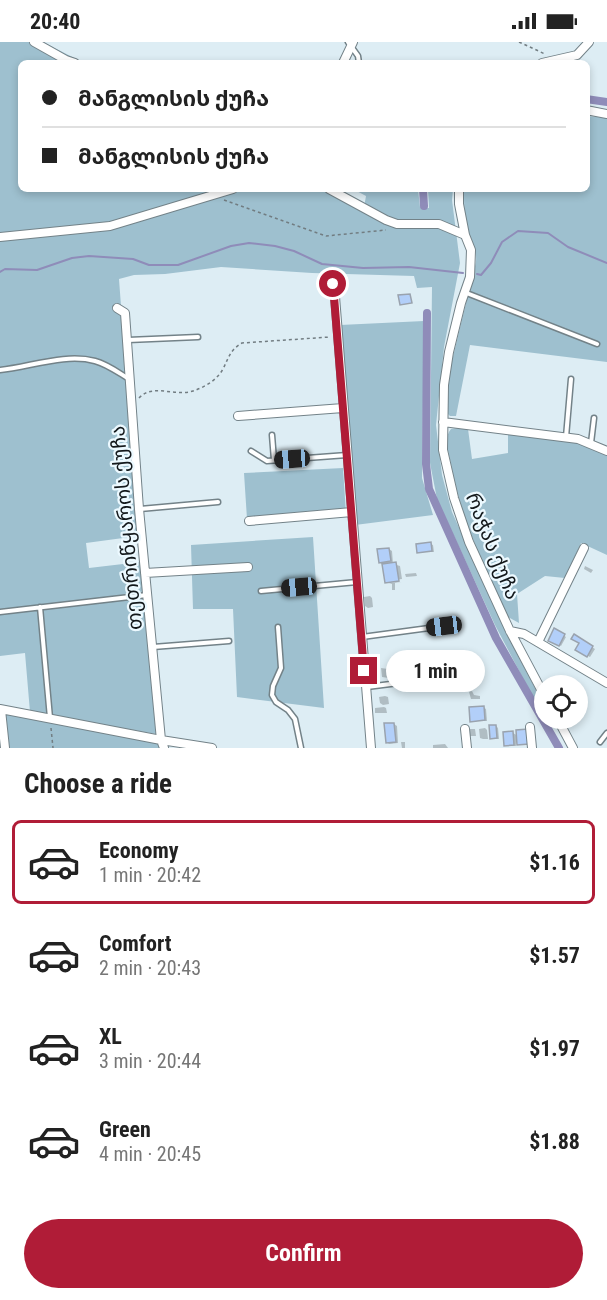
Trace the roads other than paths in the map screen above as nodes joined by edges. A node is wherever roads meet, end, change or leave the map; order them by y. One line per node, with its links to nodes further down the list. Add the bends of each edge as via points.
1 (34, 42): 4 (street)
2 (589, 42): 7 (street, via 577,55)
3 (351, 43): 5 (street); 6 (lane)
4 (66, 60)
5 (344, 60)
6 (359, 60)
7 (555, 60)
8 (590, 111): 9 (street)
9 (607, 114)
10 (222, 192): 14 (street, via 110,226)
11 (335, 192): 13 (street, via 397,224 439,224)
12 (459, 192): 13 (street, რაჭას ქუჩა)
13 (465, 235): 16 (street, რაჭას ქუჩა, via 471,250 470,277)
14 (0, 237)
15 (333, 284): 24 (street)
16 (464, 292): 20 (lane); 27 (street, რაჭას ქუჩა, via 449,352)
17 (117, 308): 19 (street, თეთრიწყაროს ქუჩა, via 125,313)
18 (198, 337): 19 (lane)
19 (127, 340): 22 (street, თეთრიწყაროს ქუჩა)
20 (597, 344)
21 (0, 370): 22 (lane, via 79,359 96,361)
22 (130, 379): 36 (street, თეთრიწყაროს ქუჩა)
23 (571, 379): 29 (lane)
24 (344, 408): 25 (street); 33 (street)
25 (238, 416)
26 (594, 418): 30 (lane)
27 (442, 422): 29 (street); 49 (street, რაჭას ქუჩა, via 443,450 454,498 469,542)
28 (272, 435): 34 (lane)
29 (566, 437): 30 (street)
30 (591, 444): 32 (street)
31 (250, 451): 34 (lane, via 260,459)
32 (607, 451)
33 (347, 455): 34 (lane); 37 (street)
34 (274, 460)
35 (218, 502): 36 (lane)
36 (139, 509): 41 (street, თეთრიწყაროს ქუჩა)
37 (352, 512): 38 (street); 42 (street)
38 (249, 521)
39 (584, 548): 52 (street)
40 (248, 567): 41 (street)
41 (145, 573): 44 (street, თეთრიწყაროს ქუჩა)
42 (357, 582): 43 (lane); 50 (street)
43 (261, 591)
44 (147, 595): 45 (lane); 53 (street, თეთრიწყაროს ქუჩა)
45 (40, 607): 46 (lane); 59 (lane)
46 (0, 612)
47 (444, 626): 50 (lane)
48 (278, 627): 68 (lane, via 281,668 272,695 295,719)
49 (510, 631): 52 (street); 55 (street, რაჭას ქუჩა)
50 (362, 637): 57 (street)
51 (229, 641): 53 (lane)
52 (538, 642): 56 (street)
53 (153, 648): 65 (street, თეთრიწყაროს ქუჩა)
54 (477, 673): 57 (lane)
55 (534, 676)
56 (607, 683)
57 (366, 688): 69 (street)
58 (1, 710): 59 (street); 66 (street)
59 (50, 718): 65 (street)
60 (530, 727): 71 (street)
61 (465, 729): 70 (street)
62 (563, 729): 72 (street)
63 (607, 733): 64 (lane)
64 (600, 742)
65 (163, 744): 67 (street)
66 (5, 748)
67 (212, 748)
68 (301, 748)
69 (371, 748)
70 (467, 748)
71 (532, 748)
72 (573, 748)

